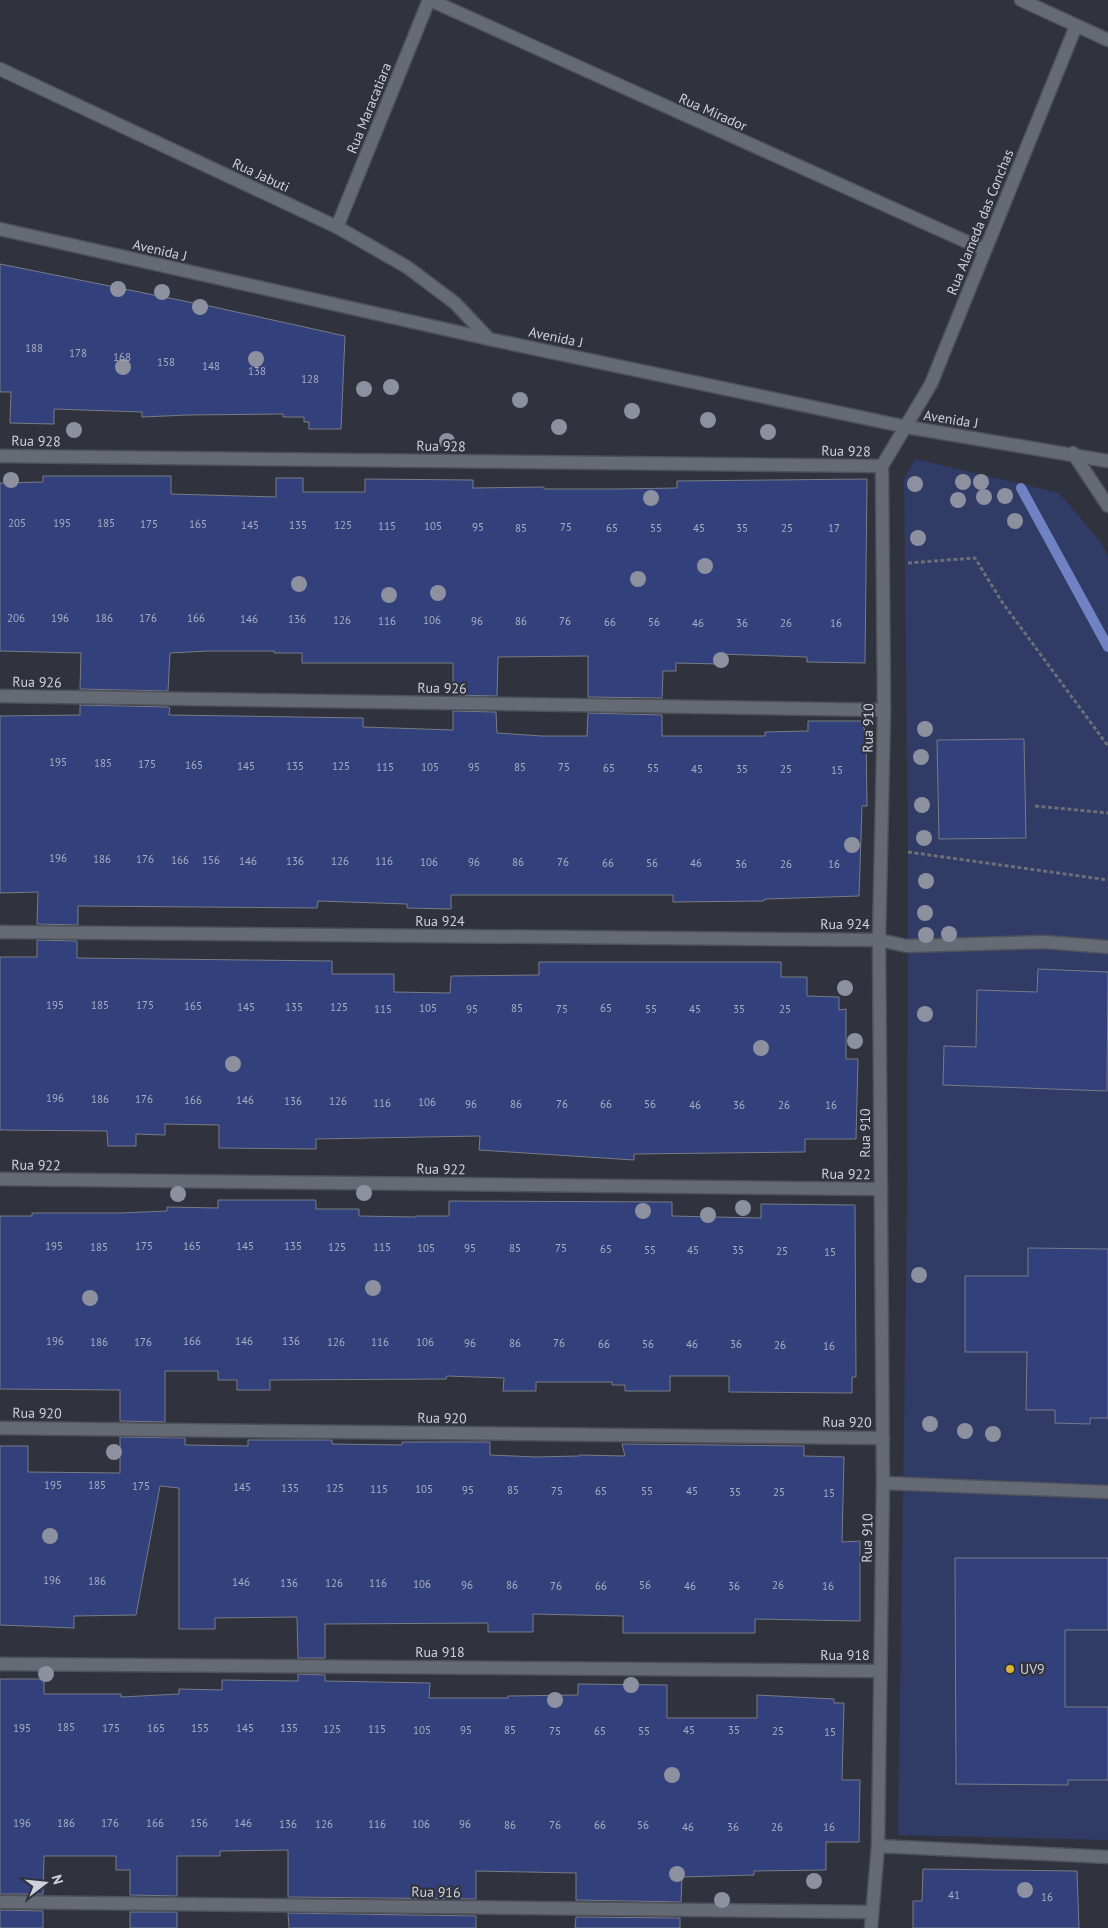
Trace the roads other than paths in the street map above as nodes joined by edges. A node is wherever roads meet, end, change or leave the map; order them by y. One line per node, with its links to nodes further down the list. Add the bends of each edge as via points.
1 (429, 0): 6 (street, Rua Maracatiara); 8 (street, Rua Mirador)
2 (1021, 0): 3 (street)
3 (1076, 26): 4 (street); 8 (street, Rua Alameda das Conchas)
4 (1108, 40)
5 (0, 68): 6 (street, Rua Jabuti)
6 (337, 228): 9 (street, Rua Jabuti, via 407,267 454,303)
7 (0, 229): 9 (street, Avenida J)
8 (985, 250): 10 (street, Rua Alameda das Conchas, via 931,384)
9 (489, 339): 10 (street, Avenida J)
10 (907, 427): 11 (street, Avenida J); 14 (street)
11 (1073, 453): 13 (street, Avenida J); 15 (street)
12 (0, 456): 14 (street, Rua 928)
13 (1108, 460)
14 (882, 466): 17 (street, Rua 910)
15 (1108, 506)
16 (0, 696): 17 (street, Rua 926)
17 (884, 710): 19 (street, Rua 910)
18 (0, 932): 19 (street, Rua 924)
19 (879, 940): 20 (street, Rua 924, via 907,946 1044,942); 22 (street, Rua 910)
20 (1108, 947)
21 (0, 1179): 22 (street, Rua 922)
22 (881, 1189): 24 (street, Rua 910)
23 (0, 1428): 24 (street, Rua 920)
24 (883, 1438): 25 (street, Rua 910)
25 (883, 1483): 26 (street); 28 (street, Rua 910)
26 (1108, 1492)
27 (0, 1664): 28 (street, Rua 918)
28 (880, 1671): 29 (street, Rua 910)
29 (878, 1846): 30 (street); 32 (street, Rua 910)
30 (1108, 1857)
31 (0, 1902): 32 (street, Rua 916)
32 (871, 1912): 33 (street, Rua 910)
33 (871, 1928)

